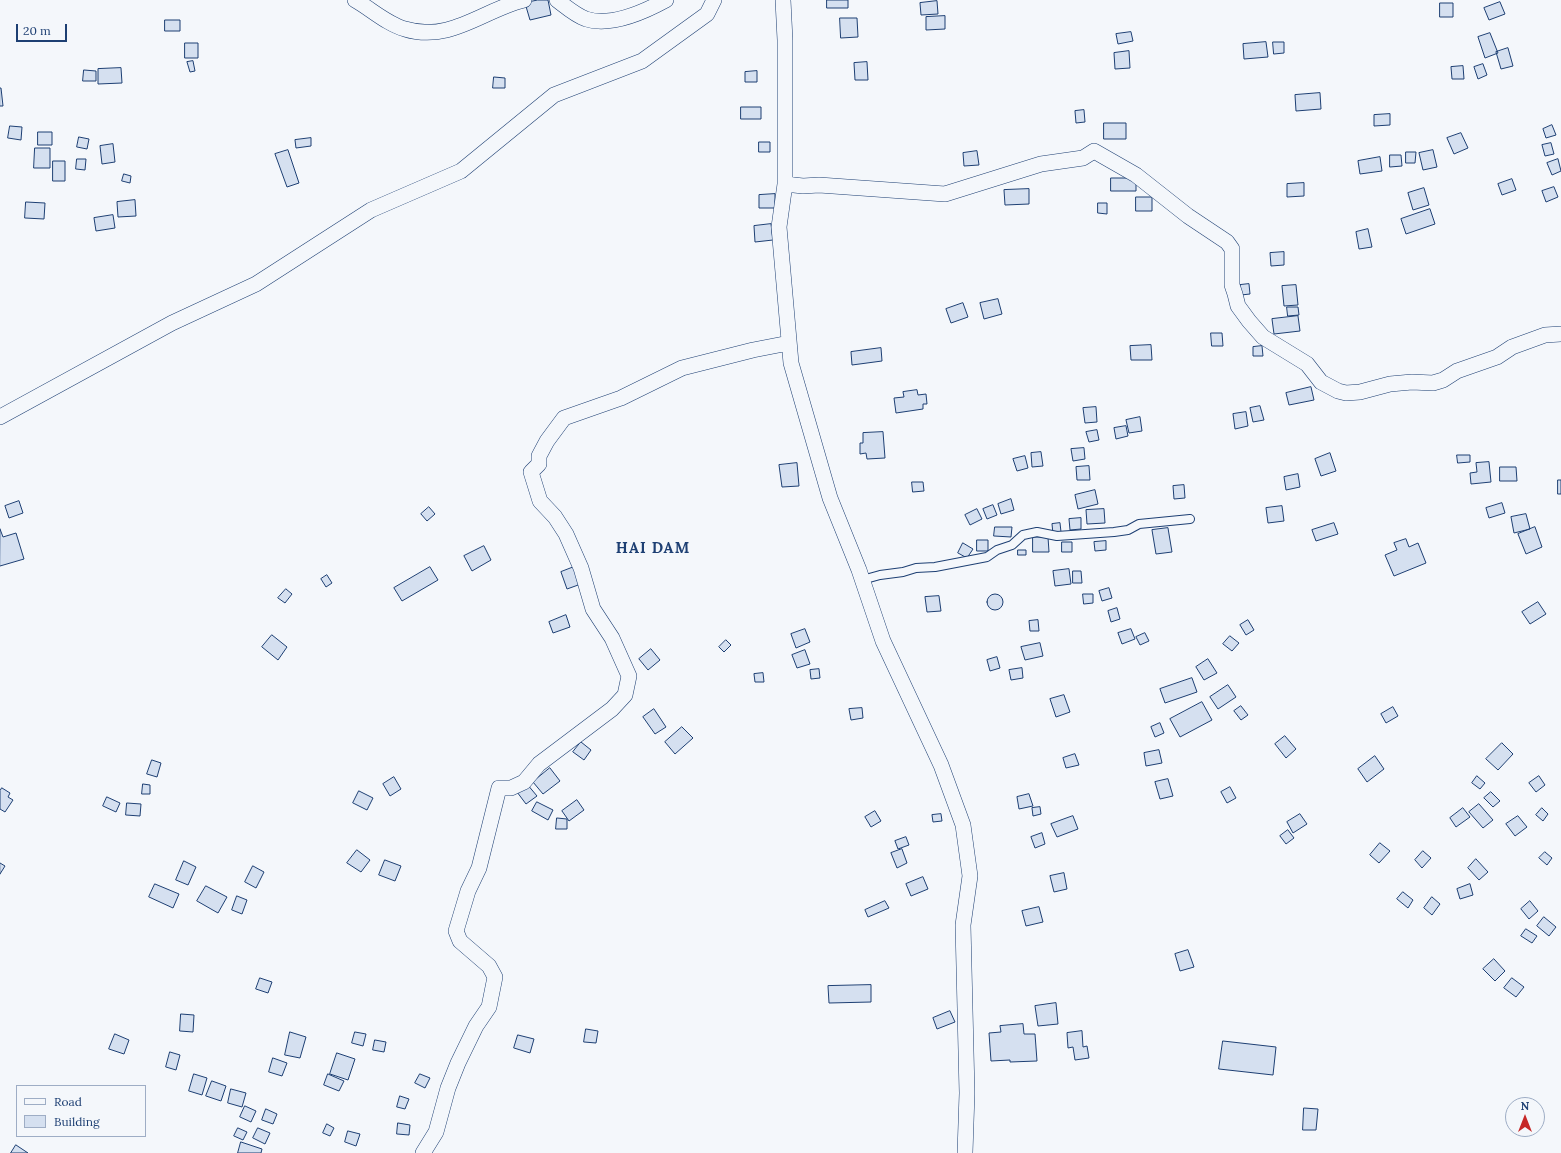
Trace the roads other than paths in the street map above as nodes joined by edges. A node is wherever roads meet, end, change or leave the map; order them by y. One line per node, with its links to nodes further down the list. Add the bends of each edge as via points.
1 (355, 0): 2 (street, via 398,26 422,33 444,32 466,25)
2 (524, 0)
3 (557, 0): 4 (street, via 585,19 605,21 654,7)
4 (666, 0)
5 (714, 0): 10 (street, via 707,14 642,60 554,95 461,171 371,210 256,284 172,323)
6 (783, 0): 7 (street)
7 (785, 184): 8 (street, via 944,194 1041,164 1083,158 1094,151 1136,175 1188,216 1227,242 1232,249 1232,285 1236,300 1249,321 1263,337 1307,364 1321,382 1346,393 1366,391 1390,384 1433,383 1457,371 1497,357 1512,347 1545,335); 9 (street, via 779,227)
8 (1561, 334)
9 (789, 343): 12 (street, via 791,363 830,498); 13 (street, via 682,368 621,398 564,418 547,441 539,464 532,472 540,501 556,517 566,534 581,568 593,609 612,638 629,676 625,695 612,709 539,764 524,782 512,788 499,788 479,868 468,891 456,931 460,941 490,966 495,977 489,1007 476,1026 458,1063 436,1132)
10 (0, 417)
11 (1190, 519): 12 (lane, via 1139,524 1128,530 1114,532 1057,536 1037,532 1023,535 1012,545 986,557)
12 (862, 580): 14 (street, via 883,641 940,766 963,825 970,876 962,925 967,1094)
13 (423, 1153)
14 (965, 1153)

